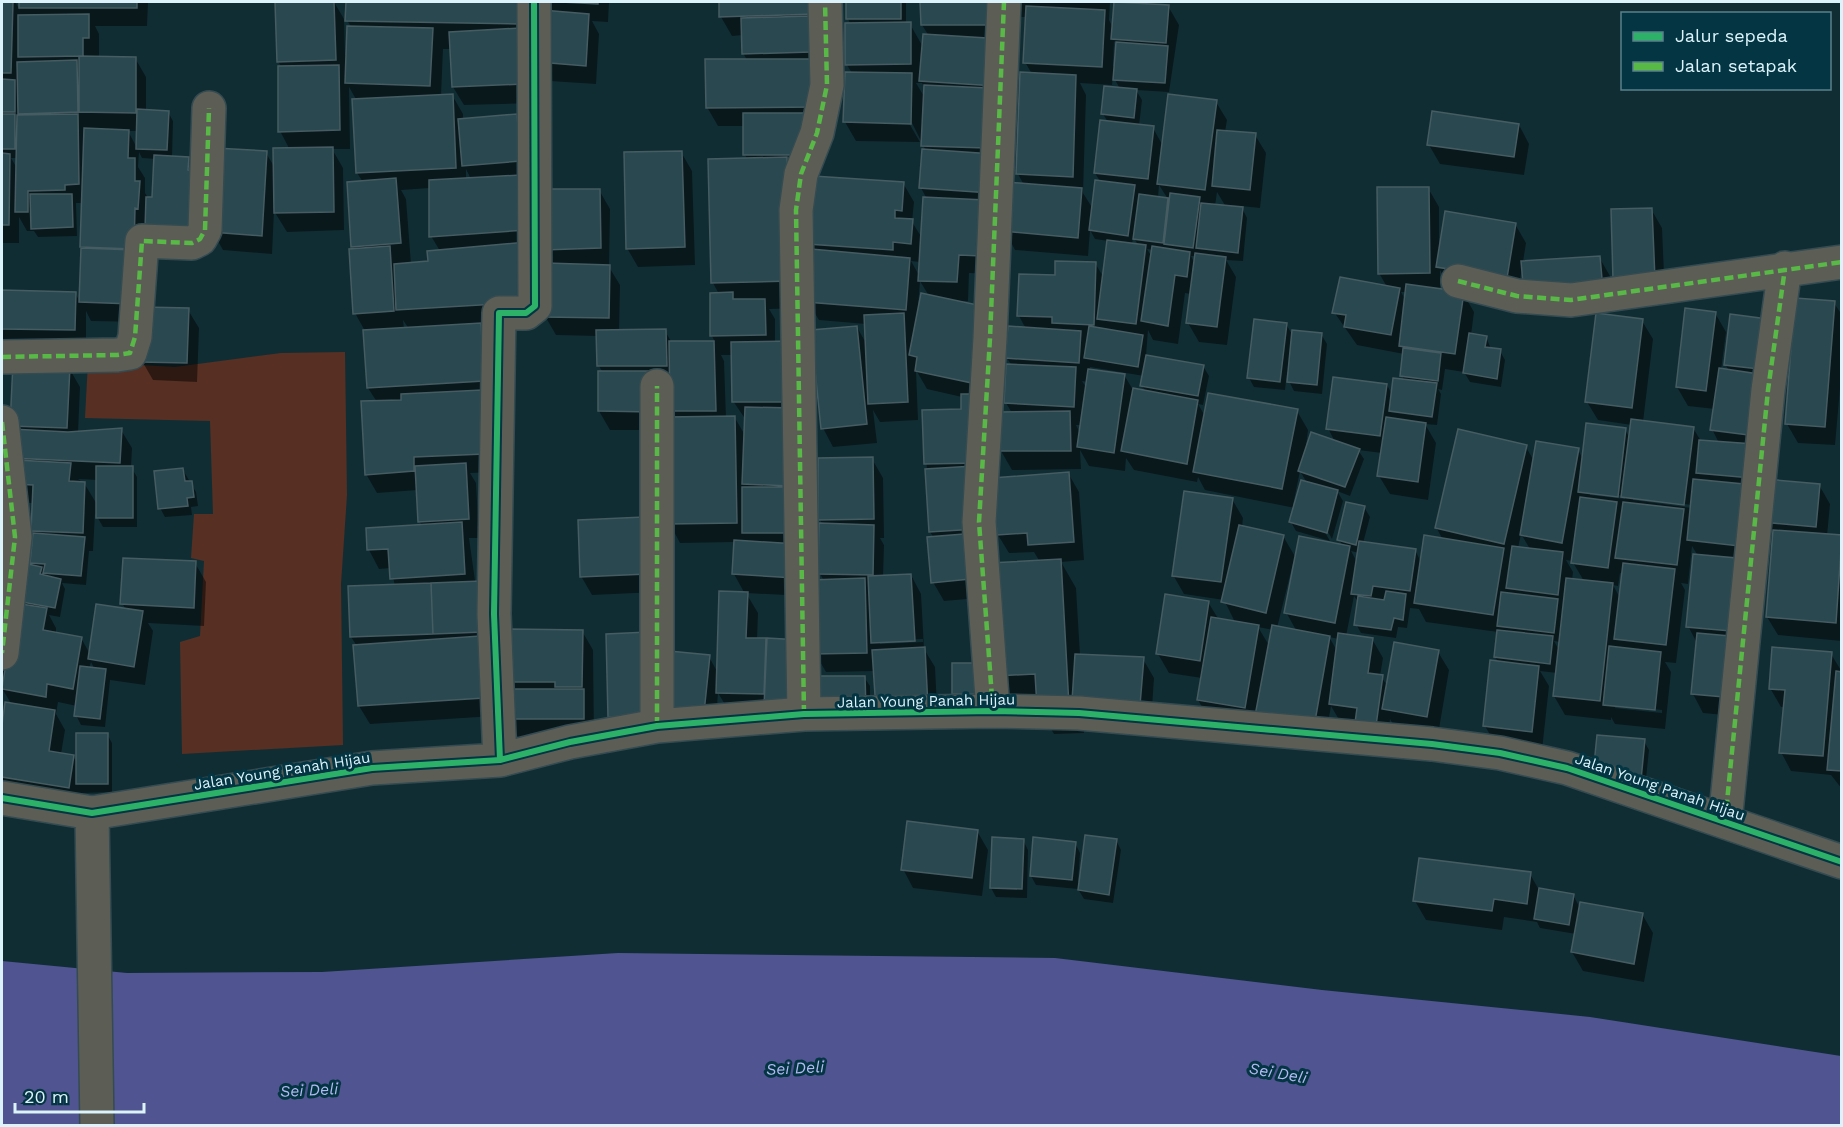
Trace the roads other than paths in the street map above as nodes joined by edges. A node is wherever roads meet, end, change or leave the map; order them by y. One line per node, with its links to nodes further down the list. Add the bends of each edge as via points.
1 (534, 2): 15 (street, via 535,306 526,313 499,313 494,614)
2 (825, 2): 13 (street, via 827,85 801,174 796,210)
3 (1004, 2): 12 (street, via 980,522)
4 (209, 108): 8 (street, via 205,230 192,243 142,241 135,337 130,353)
5 (1842, 262): 6 (street)
6 (1785, 268): 7 (street, via 1571,300 1517,296); 18 (street, via 1768,390)
7 (1458, 282)
8 (2, 357)
9 (657, 386): 14 (street)
10 (2, 422): 11 (street, via 15,537)
11 (2, 652)
12 (993, 711): 13 (street, Jalan Young Panah Hijau); 18 (street, Jalan Young Panah Hijau, via 1078,713 1500,753 1567,768)
13 (804, 714): 14 (street, Jalan Young Panah Hijau)
14 (657, 726): 15 (street, Jalan Young Panah Hijau)
15 (500, 760): 17 (street, Jalan Young Panah Hijau, via 372,768)
16 (2, 798): 17 (street, Jalan Young Panah Hijau)
17 (92, 813): 20 (street)
18 (1725, 822): 19 (street, Jalan Young Panah Hijau)
19 (1842, 862)
20 (97, 1125)

